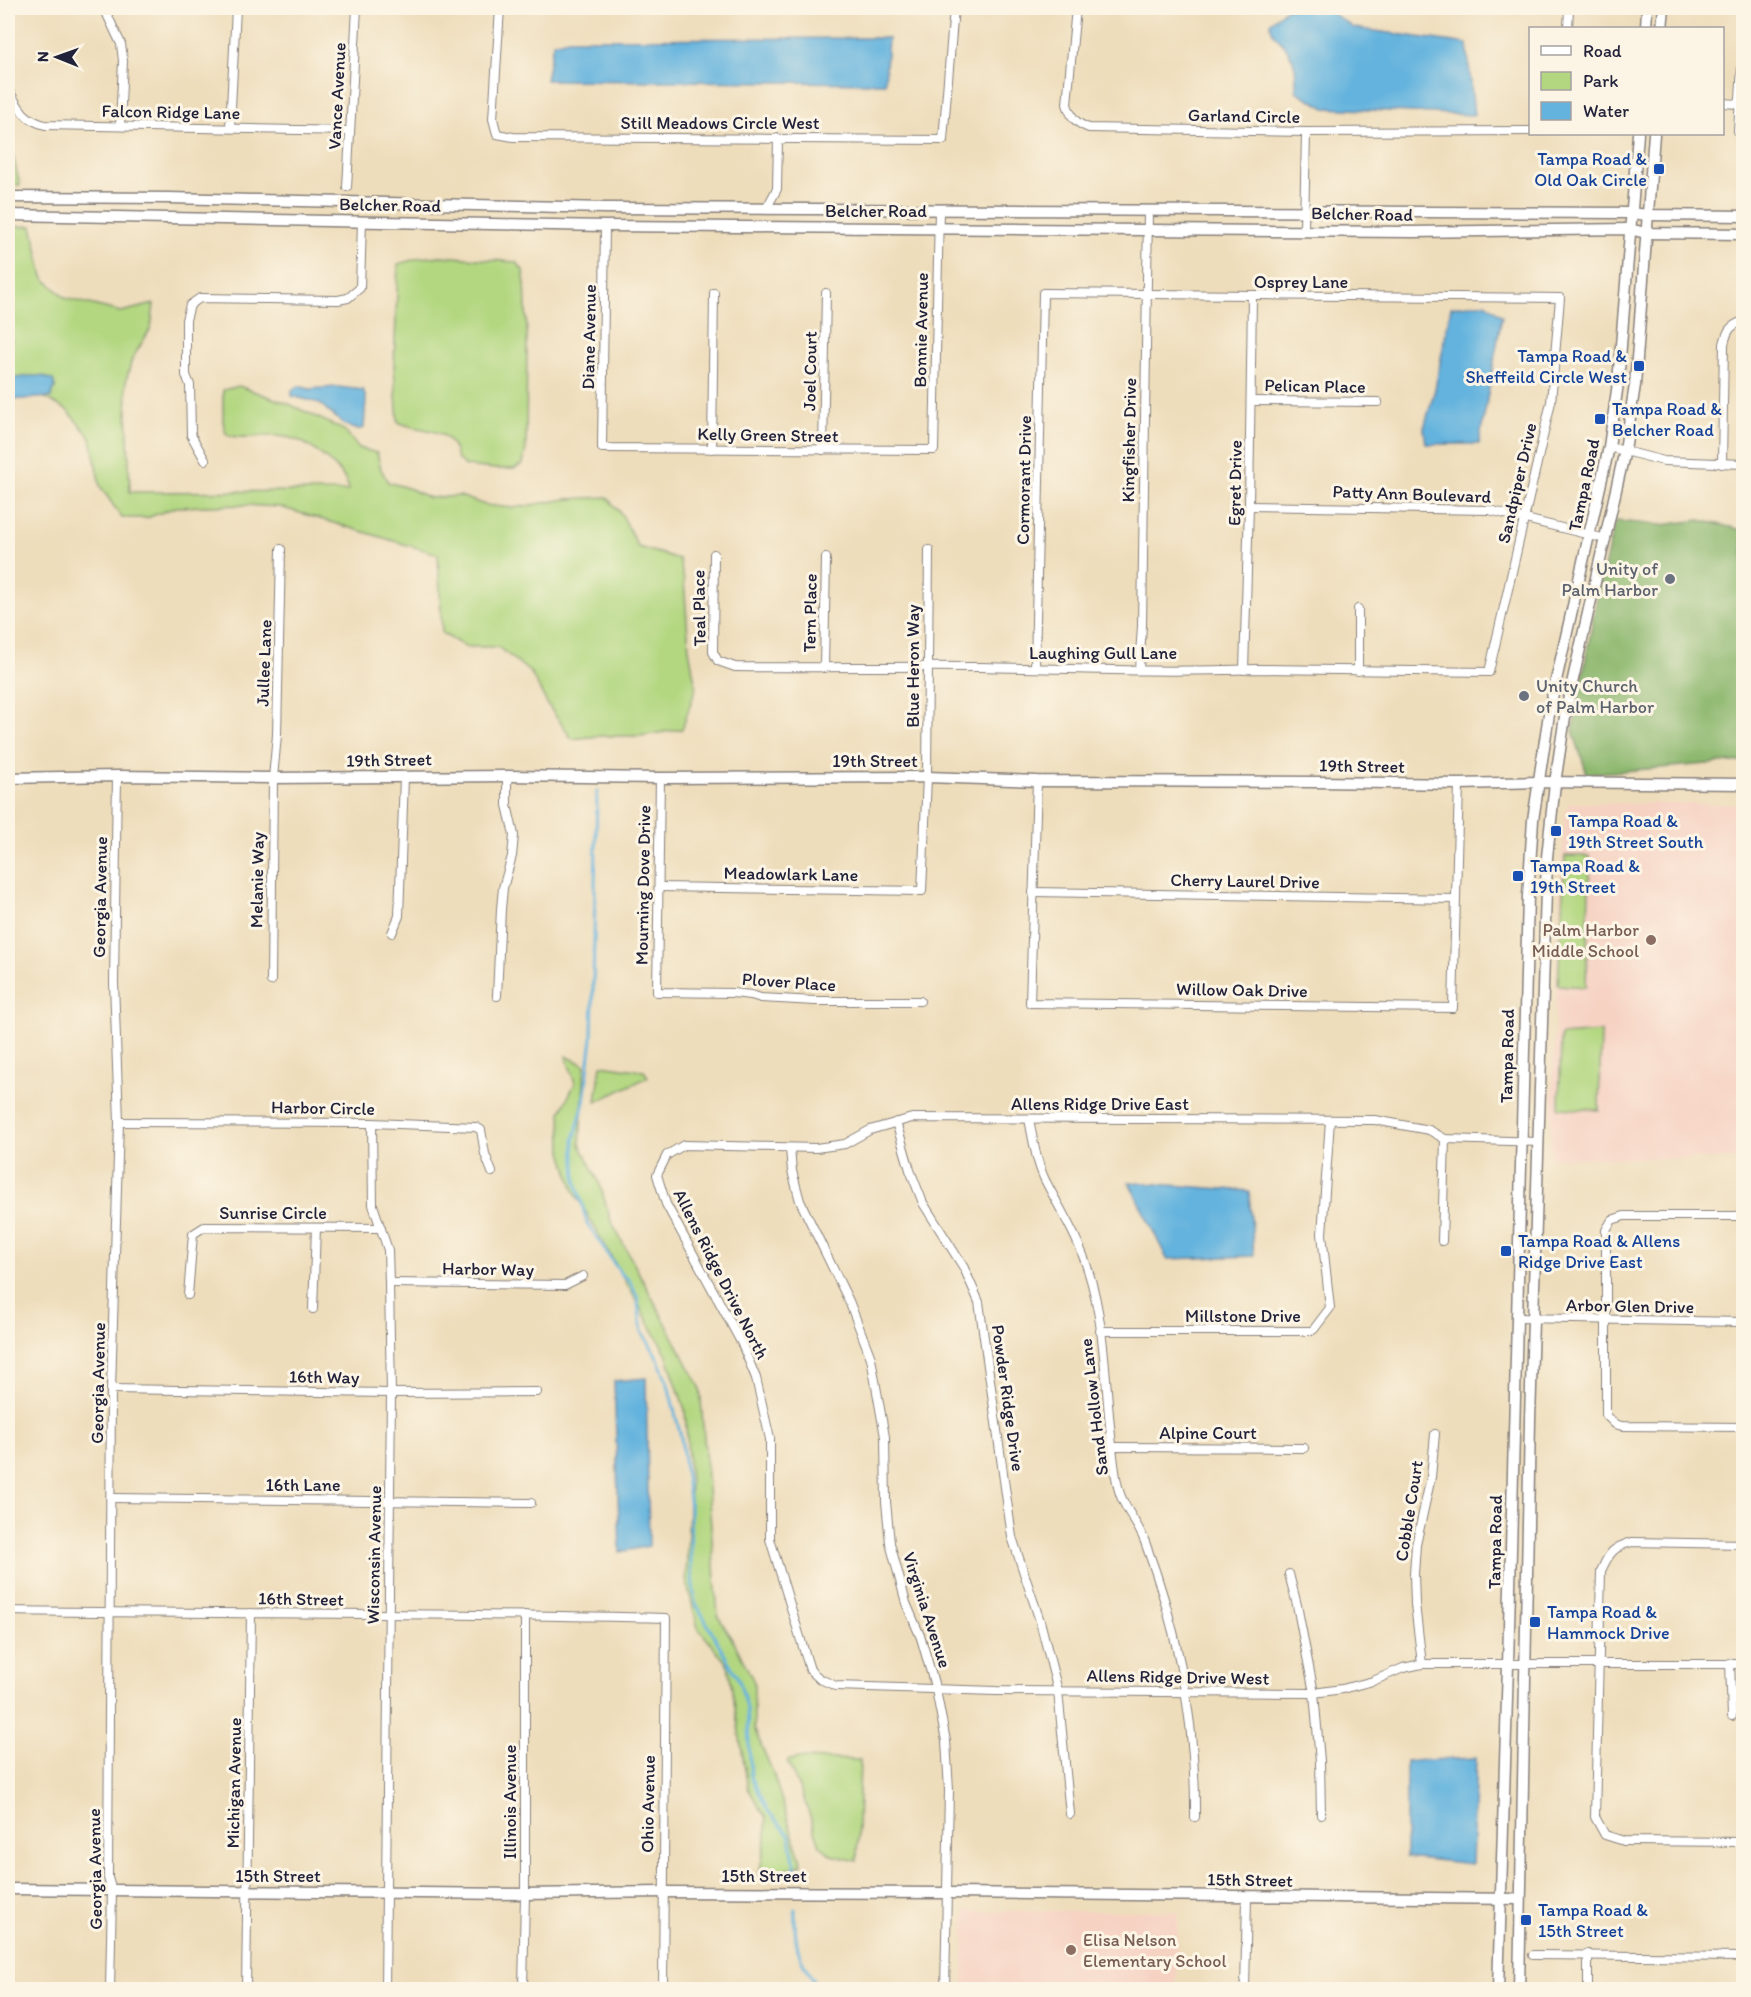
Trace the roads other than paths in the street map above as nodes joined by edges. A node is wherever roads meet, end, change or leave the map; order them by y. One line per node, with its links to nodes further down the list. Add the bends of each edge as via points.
1 (104, 8): 17 (street, via 121,44)
2 (236, 8): 18 (street)
3 (357, 8): 19 (street, Vance Avenue)
4 (500, 8): 25 (street, Still Meadows Circle West, via 494,119 498,134)
5 (954, 8): 25 (street, Still Meadows Circle West, via 943,140)
6 (1076, 8): 22 (street, Garland Circle, via 1067,104 1071,117 1081,125)
7 (1569, 8): 10 (street)
8 (1647, 8): 11 (main road)
9 (1664, 8): 12 (main road)
10 (1568, 27)
11 (1646, 27)
12 (1662, 27)
13 (1743, 34): 16 (street)
14 (8, 89): 17 (street, Falcon Ridge Lane, via 31,121 45,125)
15 (1724, 103): 16 (street)
16 (1738, 104): 21 (street, via 1737,130)
17 (120, 126): 18 (street, Falcon Ridge Lane)
18 (230, 128): 19 (street, Falcon Ridge Lane)
19 (350, 130): 26 (street, Vance Avenue)
20 (1529, 131): 22 (street, Garland Circle)
21 (1743, 131)
22 (1306, 132): 31 (street)
23 (1638, 135): 32 (main road, Tampa Road)
24 (1654, 135): 34 (main road, Tampa Road)
25 (778, 138): 28 (street, via 777,189)
26 (347, 187)
27 (8, 197): 28 (main road, Belcher Road)
28 (766, 209): 29 (main road, Belcher Road)
29 (939, 210): 30 (main road, Belcher Road); 38 (street, Bonnie Avenue)
30 (1148, 211): 31 (main road, Belcher Road); 39 (street, Kingfisher Drive)
31 (1304, 212): 32 (main road, Belcher Road); 41 (street)
32 (1630, 213): 34 (main road, Belcher Road); 40 (main road, Tampa Road)
33 (8, 215): 36 (main road, Belcher Road)
34 (1648, 215): 35 (main road, Belcher Road); 42 (main road, Tampa Road)
35 (1743, 216)
36 (362, 221): 37 (main road, Belcher Road); 59 (street, via 360,288 348,298 200,298 190,305 186,320 190,435)
37 (605, 226): 38 (main road, Belcher Road); 54 (street, Diane Avenue)
38 (938, 227): 39 (main road, Belcher Road); 57 (street, Bonnie Avenue)
39 (1148, 229): 41 (main road, Belcher Road); 47 (street, Kingfisher Drive)
40 (1629, 229): 41 (main road, Belcher Road); 42 (main road, Belcher Road); 53 (main road, Tampa Road, via 1618,383)
41 (1304, 230)
42 (1646, 233): 43 (main road, Belcher Road); 58 (main road, Tampa Road, via 1635,385)
43 (1743, 234)
44 (714, 293): 55 (street)
45 (826, 293): 56 (street, Joel Court)
46 (1042, 293): 47 (street, Osprey Lane); 74 (street, Cormorant Drive)
47 (1147, 294): 48 (street, Osprey Lane); 75 (street, Kingfisher Drive)
48 (1252, 297): 49 (street, Osprey Lane); 51 (street, Egret Drive)
49 (1560, 298): 63 (street, Sandpiper Drive, via 1551,402)
50 (1743, 321): 60 (street, via 1728,330 1724,344)
51 (1251, 400): 52 (street, Pelican Place); 62 (street, Egret Drive)
52 (1378, 402)
53 (1609, 447): 58 (street); 64 (main road, Tampa Road)
54 (602, 448): 55 (street, Kelly Green Street)
55 (712, 449): 56 (street, Kelly Green Street)
56 (823, 450): 57 (street, Kelly Green Street)
57 (934, 450)
58 (1625, 450): 60 (street, via 1664,461); 65 (main road, Tampa Road)
59 (205, 460)
60 (1722, 464): 61 (street)
61 (1743, 464)
62 (1249, 506): 63 (street, Patty Ann Boulevard, via 1466,508); 76 (street, Egret Drive)
63 (1525, 518): 64 (street, Patty Ann Boulevard); 78 (street, Sandpiper Drive)
64 (1590, 536): 65 (street, Patty Ann Boulevard); 87 (main road, Tampa Road, via 1550,707)
65 (1606, 539): 88 (main road, Tampa Road, via 1566,710)
66 (281, 549): 84 (street, Jullee Lane)
67 (929, 550): 72 (street, Blue Heron Way)
68 (714, 554): 71 (street, Teal Place, via 713,652)
69 (826, 558): 73 (street, Tern Place)
70 (1358, 609): 77 (street)
71 (718, 661): 73 (street, Laughing Gull Lane, via 735,667)
72 (929, 666): 73 (street, Laughing Gull Lane); 74 (street, Laughing Gull Lane); 83 (street, Blue Heron Way)
73 (824, 668)
74 (1035, 668): 75 (street, Laughing Gull Lane)
75 (1139, 669): 76 (street, Laughing Gull Lane)
76 (1244, 670): 77 (street, Laughing Gull Lane)
77 (1358, 671): 78 (street, Laughing Gull Lane)
78 (1489, 672)
79 (117, 776): 81 (main road, 19th Street); 84 (main road, 19th Street); 104 (street, Georgia Avenue, via 114,982)
80 (507, 776): 82 (main road, 19th Street); 85 (main road, 19th Street); 98 (street, via 507,805 514,835 503,888)
81 (8, 777)
82 (404, 777): 84 (main road, 19th Street); 95 (street, via 399,916)
83 (927, 777): 85 (main road, 19th Street); 86 (main road, 19th Street); 92 (street, Blue Heron Way)
84 (273, 778): 96 (street, Melanie Way)
85 (660, 778): 91 (street, Mourning Dove Drive)
86 (1037, 781): 89 (main road, 19th Street); 93 (street, Willow Oak Drive)
87 (1539, 782): 88 (main road, 19th Street); 89 (main road, 19th Street); 100 (main road, Tampa Road, via 1530,866)
88 (1555, 783): 90 (main road, 19th Street); 101 (main road, Tampa Road, via 1547,857)
89 (1459, 784): 94 (street, Willow Oak Drive)
90 (1743, 784)
91 (659, 887): 92 (street, Meadowlark Lane); 97 (street, Mourning Dove Drive)
92 (922, 891)
93 (1033, 892): 94 (street, Cherry Laurel Drive); 94 (street, Willow Oak Drive, via 1030,1003 1453,1008)
94 (1456, 899)
95 (392, 933)
96 (271, 981)
97 (657, 992): 99 (street, Plover Place, via 732,993 815,1001)
98 (497, 996)
99 (920, 1001)
100 (1525, 1011): 101 (main road); 108 (main road, Tampa Road)
101 (1541, 1011): 109 (main road, Tampa Road)
102 (1029, 1119): 103 (street, Allens Ridge Drive East); 105 (street, Allens Ridge Drive East, via 912,1118); 125 (street, Sand Hollow Lane, via 1044,1179 1069,1221 1088,1269)
103 (1330, 1120): 107 (street, Allens Ridge Drive East, via 1375,1120 1429,1130); 125 (street, Millstone Drive, via 1322,1234 1330,1308 1314,1329)
104 (119, 1122): 106 (street, Harbor Circle); 126 (street, Georgia Avenue)
105 (896, 1122): 110 (street, Allens Ridge Drive East, via 845,1143); 152 (street, Powder Ridge Drive, via 923,1203 964,1268 979,1302 1012,1537)
106 (372, 1123): 112 (street, Harbor Circle, via 476,1127 481,1130); 115 (street, Wisconsin Avenue, via 373,1204)
107 (1445, 1139): 108 (street, Allens Ridge Drive East); 116 (street)
108 (1522, 1141): 109 (street, Allens Ridge Drive East); 121 (main road, Tampa Road)
109 (1538, 1142): 122 (main road, Tampa Road)
110 (790, 1149): 111 (street, Allens Ridge Drive East, via 684,1145); 151 (street, Virginia Avenue, via 800,1201 849,1301 871,1358 885,1437 890,1543)
111 (667, 1155): 150 (street, Allens Ridge Drive North, via 657,1175 666,1204 756,1377 770,1439 770,1539 810,1670)
112 (492, 1172)
113 (1743, 1216): 123 (street, via 1644,1215 1612,1220 1606,1230)
114 (316, 1228): 115 (street, Sunrise Circle); 119 (street, Sunrise Circle, via 204,1227 194,1234); 120 (street)
115 (381, 1228): 118 (street, Wisconsin Avenue, via 388,1250)
116 (1442, 1241)
117 (584, 1276): 118 (street, Harbor Way, via 565,1285)
118 (389, 1283): 128 (street, Wisconsin Avenue)
119 (188, 1295)
120 (313, 1310)
121 (1517, 1318): 122 (street, Arbor Glen Drive); 149 (main road, Tampa Road)
122 (1533, 1319): 123 (street, Arbor Glen Drive); 145 (main road, Tampa Road)
123 (1605, 1321): 124 (street, Arbor Glen Drive); 129 (street, via 1606,1415 1615,1424)
124 (1743, 1322)
125 (1100, 1331): 131 (street, Sand Hollow Lane)
126 (111, 1389): 128 (street, 16th Way); 133 (street, Georgia Avenue)
127 (537, 1392): 128 (street, 16th Way)
128 (391, 1393): 134 (street, Wisconsin Avenue)
129 (1743, 1427)
130 (1435, 1434): 144 (street, Cobble Court, via 1414,1574)
131 (1113, 1447): 132 (street, Alpine Court); 153 (street, Sand Hollow Lane, via 1120,1494 1144,1539 1167,1607)
132 (1304, 1448)
133 (111, 1498): 134 (street, 16th Lane); 139 (street, Georgia Avenue)
134 (389, 1500): 135 (street, 16th Lane); 141 (street, Wisconsin Avenue)
135 (531, 1503)
136 (1743, 1544): 146 (street, via 1632,1542 1609,1553 1601,1571)
137 (1289, 1574): 154 (street)
138 (8, 1611): 139 (street, 16th Street)
139 (109, 1612): 140 (street, 16th Street); 161 (street, Georgia Avenue, via 108,1878)
140 (251, 1613): 141 (street, 16th Street); 164 (street, Michigan Avenue)
141 (388, 1615): 142 (street, 16th Street); 162 (street, Wisconsin Avenue)
142 (525, 1615): 143 (street, 16th Street); 166 (street, Illinois Avenue)
143 (666, 1618): 163 (street, Ohio Avenue)
144 (1422, 1664): 149 (street, Allens Ridge Drive West); 154 (street, Allens Ridge Drive West, via 1373,1681)
145 (1527, 1664): 146 (street, Allens Ridge Drive West); 149 (street, Allens Ridge Drive West); 169 (main road, Tampa Road)
146 (1598, 1664): 147 (street, Allens Ridge Drive West); 159 (street, via 1595,1817 1605,1835 1624,1841)
147 (1730, 1664): 148 (street, Allens Ridge Drive West); 155 (street)
148 (1743, 1664)
149 (1508, 1665): 168 (main road, Tampa Road)
150 (826, 1683): 151 (street, Allens Ridge Drive West)
151 (936, 1690): 152 (street, Allens Ridge Drive West); 165 (street, Virginia Avenue, via 946,1741 949,1790)
152 (1058, 1691): 153 (street, Allens Ridge Drive West); 156 (street, Powder Ridge Drive)
153 (1187, 1693): 154 (street, Allens Ridge Drive West); 158 (street, Sand Hollow Lane)
154 (1314, 1693): 157 (street)
155 (1732, 1716)
156 (1070, 1814)
157 (1321, 1815)
158 (1195, 1817)
159 (1743, 1842)
160 (8, 1889): 161 (main road, 15th Street)
161 (112, 1891): 164 (main road, 15th Street); 173 (street, Georgia Avenue)
162 (386, 1892): 164 (main road, 15th Street); 166 (main road, 15th Street); 175 (street, Wisconsin Avenue)
163 (662, 1892): 165 (main road, 15th Street); 166 (main road, 15th Street); 177 (street, Ohio Avenue)
164 (248, 1893): 174 (street, Michigan Avenue)
165 (947, 1893): 167 (main road, 15th Street); 178 (street, Virginia Avenue)
166 (525, 1894): 176 (street, Illinois Avenue)
167 (1247, 1897): 168 (main road, 15th Street); 179 (street)
168 (1500, 1899): 169 (main road, 15th Street); 180 (main road, Tampa Road)
169 (1520, 1899): 181 (main road, Tampa Road)
170 (1588, 1954): 171 (street); 172 (street); 182 (street)
171 (1533, 1955)
172 (1743, 1957)
173 (110, 1989)
174 (246, 1989)
175 (385, 1989)
176 (523, 1989)
177 (663, 1989)
178 (945, 1989)
179 (1245, 1989)
180 (1498, 1989)
181 (1519, 1989)
182 (1588, 1989)

